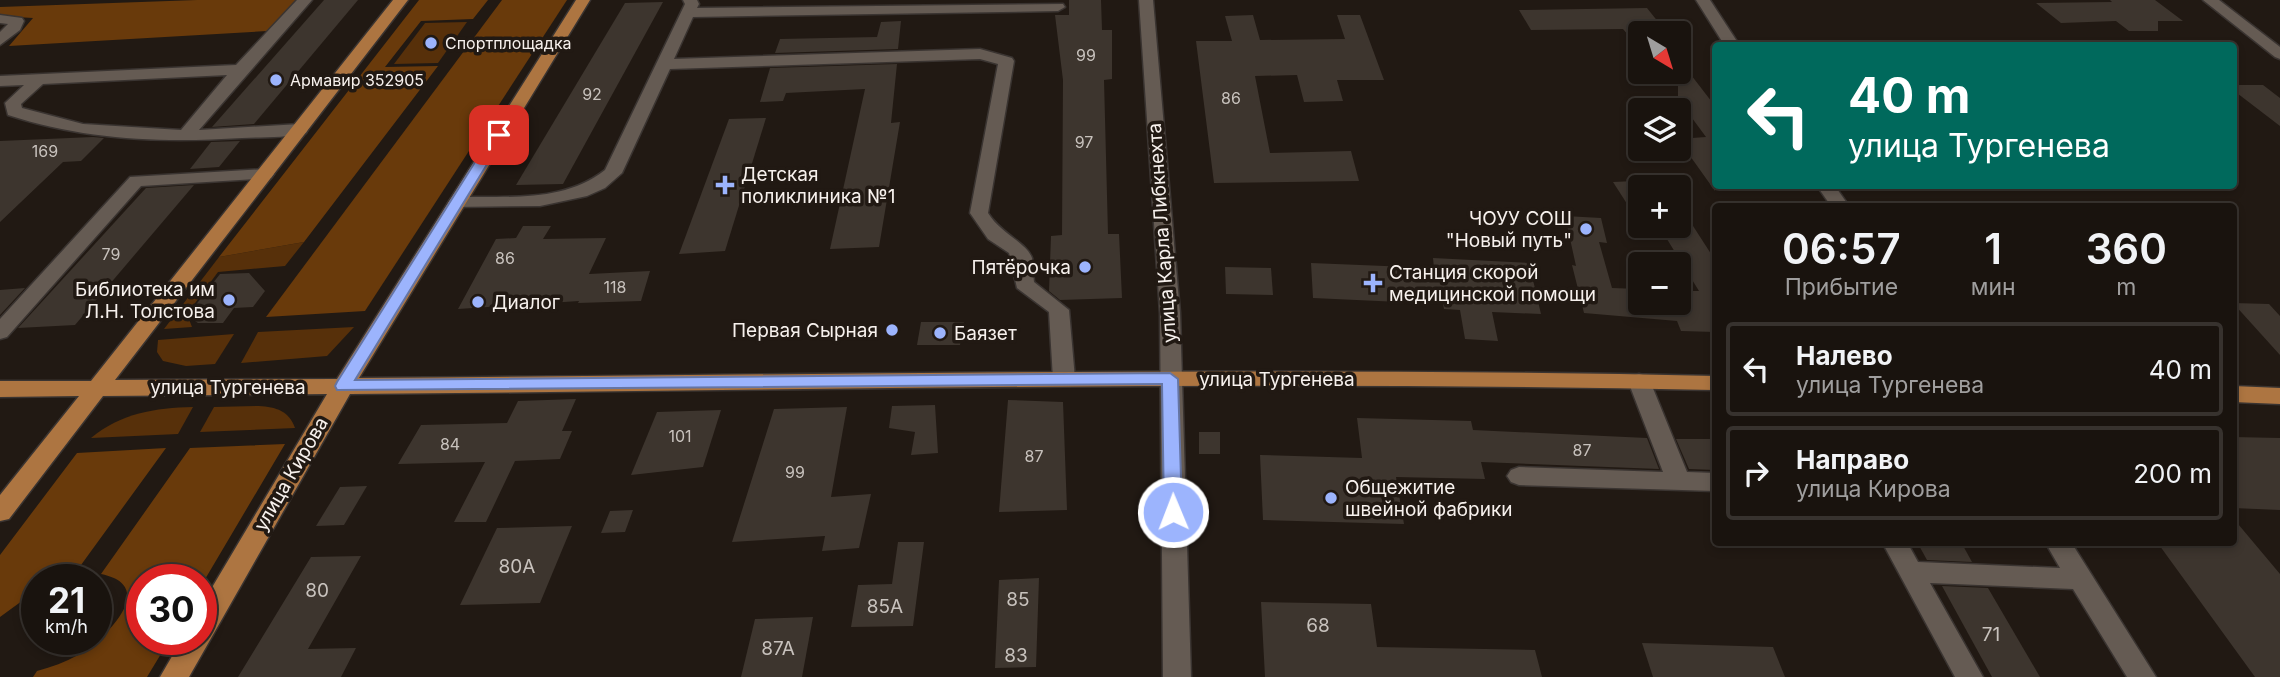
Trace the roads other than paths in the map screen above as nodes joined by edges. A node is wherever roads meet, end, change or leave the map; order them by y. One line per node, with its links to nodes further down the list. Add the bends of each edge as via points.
1 (305, 0): 14 (street)
2 (401, 0): 17 (main road)
3 (583, 0): 20 (main road, улица Кирова)
4 (1146, 0): 23 (street, улица Карла Либкнехта, via 1170,313)
5 (1703, 0): 11 (street)
6 (2210, 0): 12 (street)
7 (689, 6): 8 (street); 13 (street)
8 (1058, 6)
9 (0, 19): 10 (street, via 17,21)
10 (0, 40)
11 (1730, 42)
12 (2280, 54)
13 (664, 64): 20 (street, via 613,173 601,186 553,199); 22 (street, via 980,54 1006,61 979,213 1001,243 1017,249 1024,284 1059,310)
14 (240, 70): 15 (street); 18 (street)
15 (39, 79): 16 (street); 18 (street, via 13,103 15,111 69,128)
16 (0, 81)
17 (300, 129): 18 (street); 19 (main road)
18 (186, 136)
19 (265, 174): 21 (street, via 136,181); 27 (main road)
20 (457, 203): 26 (main road, улица Кирова)
21 (0, 332)
22 (1064, 379): 23 (main road, улица Тургенева); 26 (main road, улица Тургенева)
23 (1170, 379): 24 (main road, улица Тургенева); 42 (street, улица Карла Либкнехта)
24 (1639, 381): 25 (main road, улица Тургенева); 32 (street)
25 (1712, 383)
26 (343, 386): 27 (main road, улица Тургенева); 39 (main road, улица Кирова)
27 (97, 387): 28 (main road, улица Тургенева); 34 (main road)
28 (0, 389)
29 (2237, 394): 30 (main road)
30 (2280, 396)
31 (1519, 475): 32 (street)
32 (1679, 481): 33 (street)
33 (1712, 482)
34 (0, 512)
35 (1896, 546): 37 (street)
36 (2059, 546): 38 (street)
37 (1910, 572): 38 (street); 43 (street)
38 (2080, 579): 44 (street)
39 (217, 602)
40 (187, 655): 41 (main road)
41 (174, 677)
42 (1177, 677)
43 (1969, 677)
44 (2142, 677)

